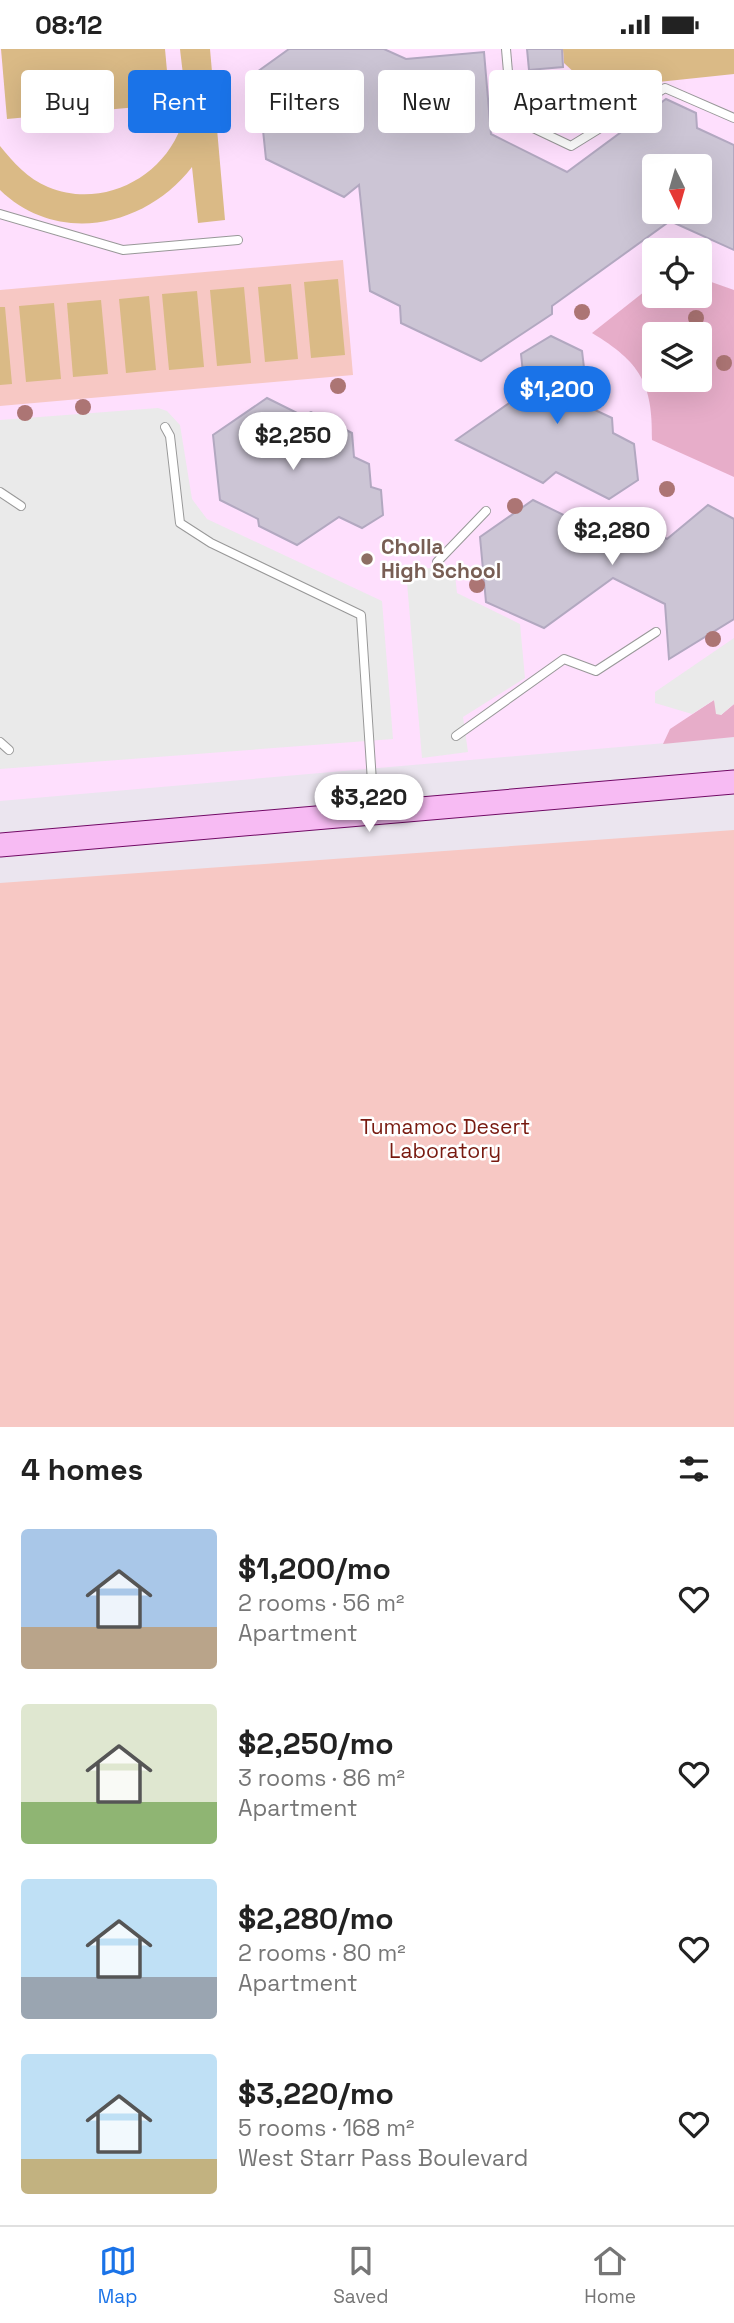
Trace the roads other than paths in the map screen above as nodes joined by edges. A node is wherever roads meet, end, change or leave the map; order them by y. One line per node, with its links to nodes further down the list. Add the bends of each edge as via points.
1 (506, 49): 2 (lane, via 512,118 571,146 665,88)
2 (734, 118)
3 (0, 214): 4 (lane, via 123,250)
4 (238, 240)
5 (165, 427): 15 (lane, via 170,436 180,523 211,543 361,615)
6 (0, 492): 7 (lane)
7 (21, 506)
8 (486, 511): 9 (lane)
9 (438, 562)
10 (656, 632): 11 (lane, via 596,671 564,659)
11 (456, 736)
12 (0, 742): 13 (lane)
13 (9, 750)
14 (734, 782): 15 (main road)
15 (374, 812): 16 (main road)
16 (0, 845)

